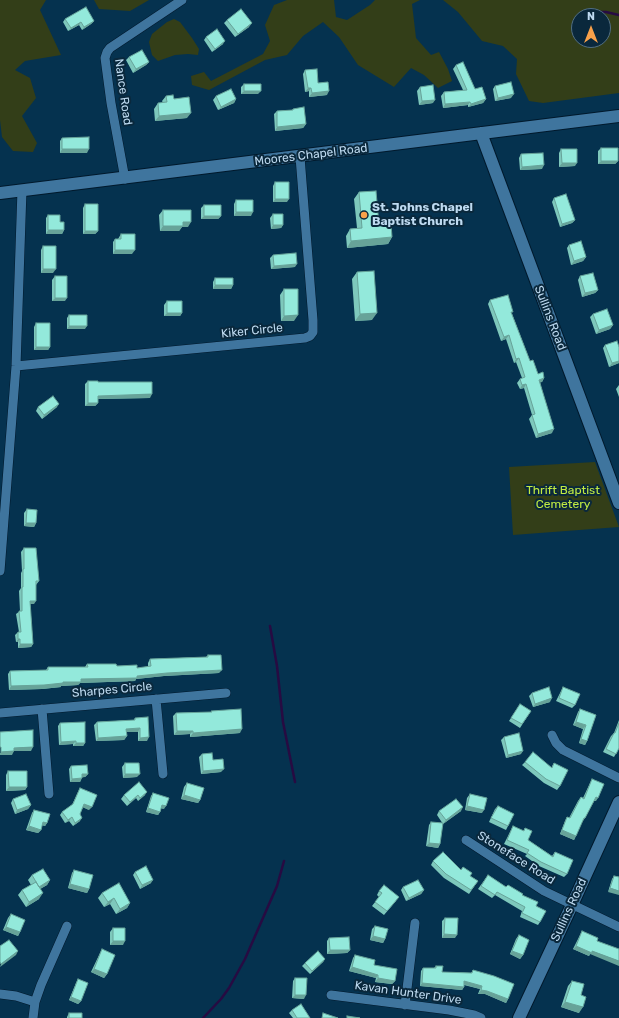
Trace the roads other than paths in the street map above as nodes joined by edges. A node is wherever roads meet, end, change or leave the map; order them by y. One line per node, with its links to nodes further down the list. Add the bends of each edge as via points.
1 (182, 0): 5 (street, Nance Road, via 110,48 105,58)
2 (619, 116): 3 (street, Moores Chapel Road)
3 (481, 133): 4 (street, Moores Chapel Road); 9 (street, Sullins Road)
4 (300, 157): 5 (street, Moores Chapel Road); 8 (street, Kiker Circle, via 312,307 313,332 310,336)
5 (125, 178): 6 (street, Moores Chapel Road)
6 (22, 190): 7 (street, Moores Chapel Road); 8 (street)
7 (1, 192)
8 (16, 366): 10 (street)
9 (619, 503)
10 (0, 571)
11 (226, 692): 12 (street, Sharpes Circle)
12 (156, 699): 13 (street, Sharpes Circle); 16 (street)
13 (42, 708): 14 (street, Sharpes Circle); 18 (street)
14 (0, 713)
15 (552, 735): 17 (street, via 563,750)
16 (163, 774)
17 (619, 778)
18 (49, 794)
19 (619, 802): 21 (street, Sullins Road)
20 (466, 840): 21 (street, Stoneface Road, via 544,891)
21 (572, 905): 24 (street, Stoneface Road); 31 (street, Sullins Road)
22 (415, 923): 28 (street)
23 (68, 926): 27 (street, via 40,985)
24 (619, 927)
25 (0, 994): 27 (street)
26 (331, 995): 28 (street, Kavan Hunter Drive)
27 (35, 1002): 29 (street)
28 (405, 1004): 30 (street, Kavan Hunter Drive, via 449,1010)
29 (34, 1018)
30 (481, 1018)
31 (519, 1018)

